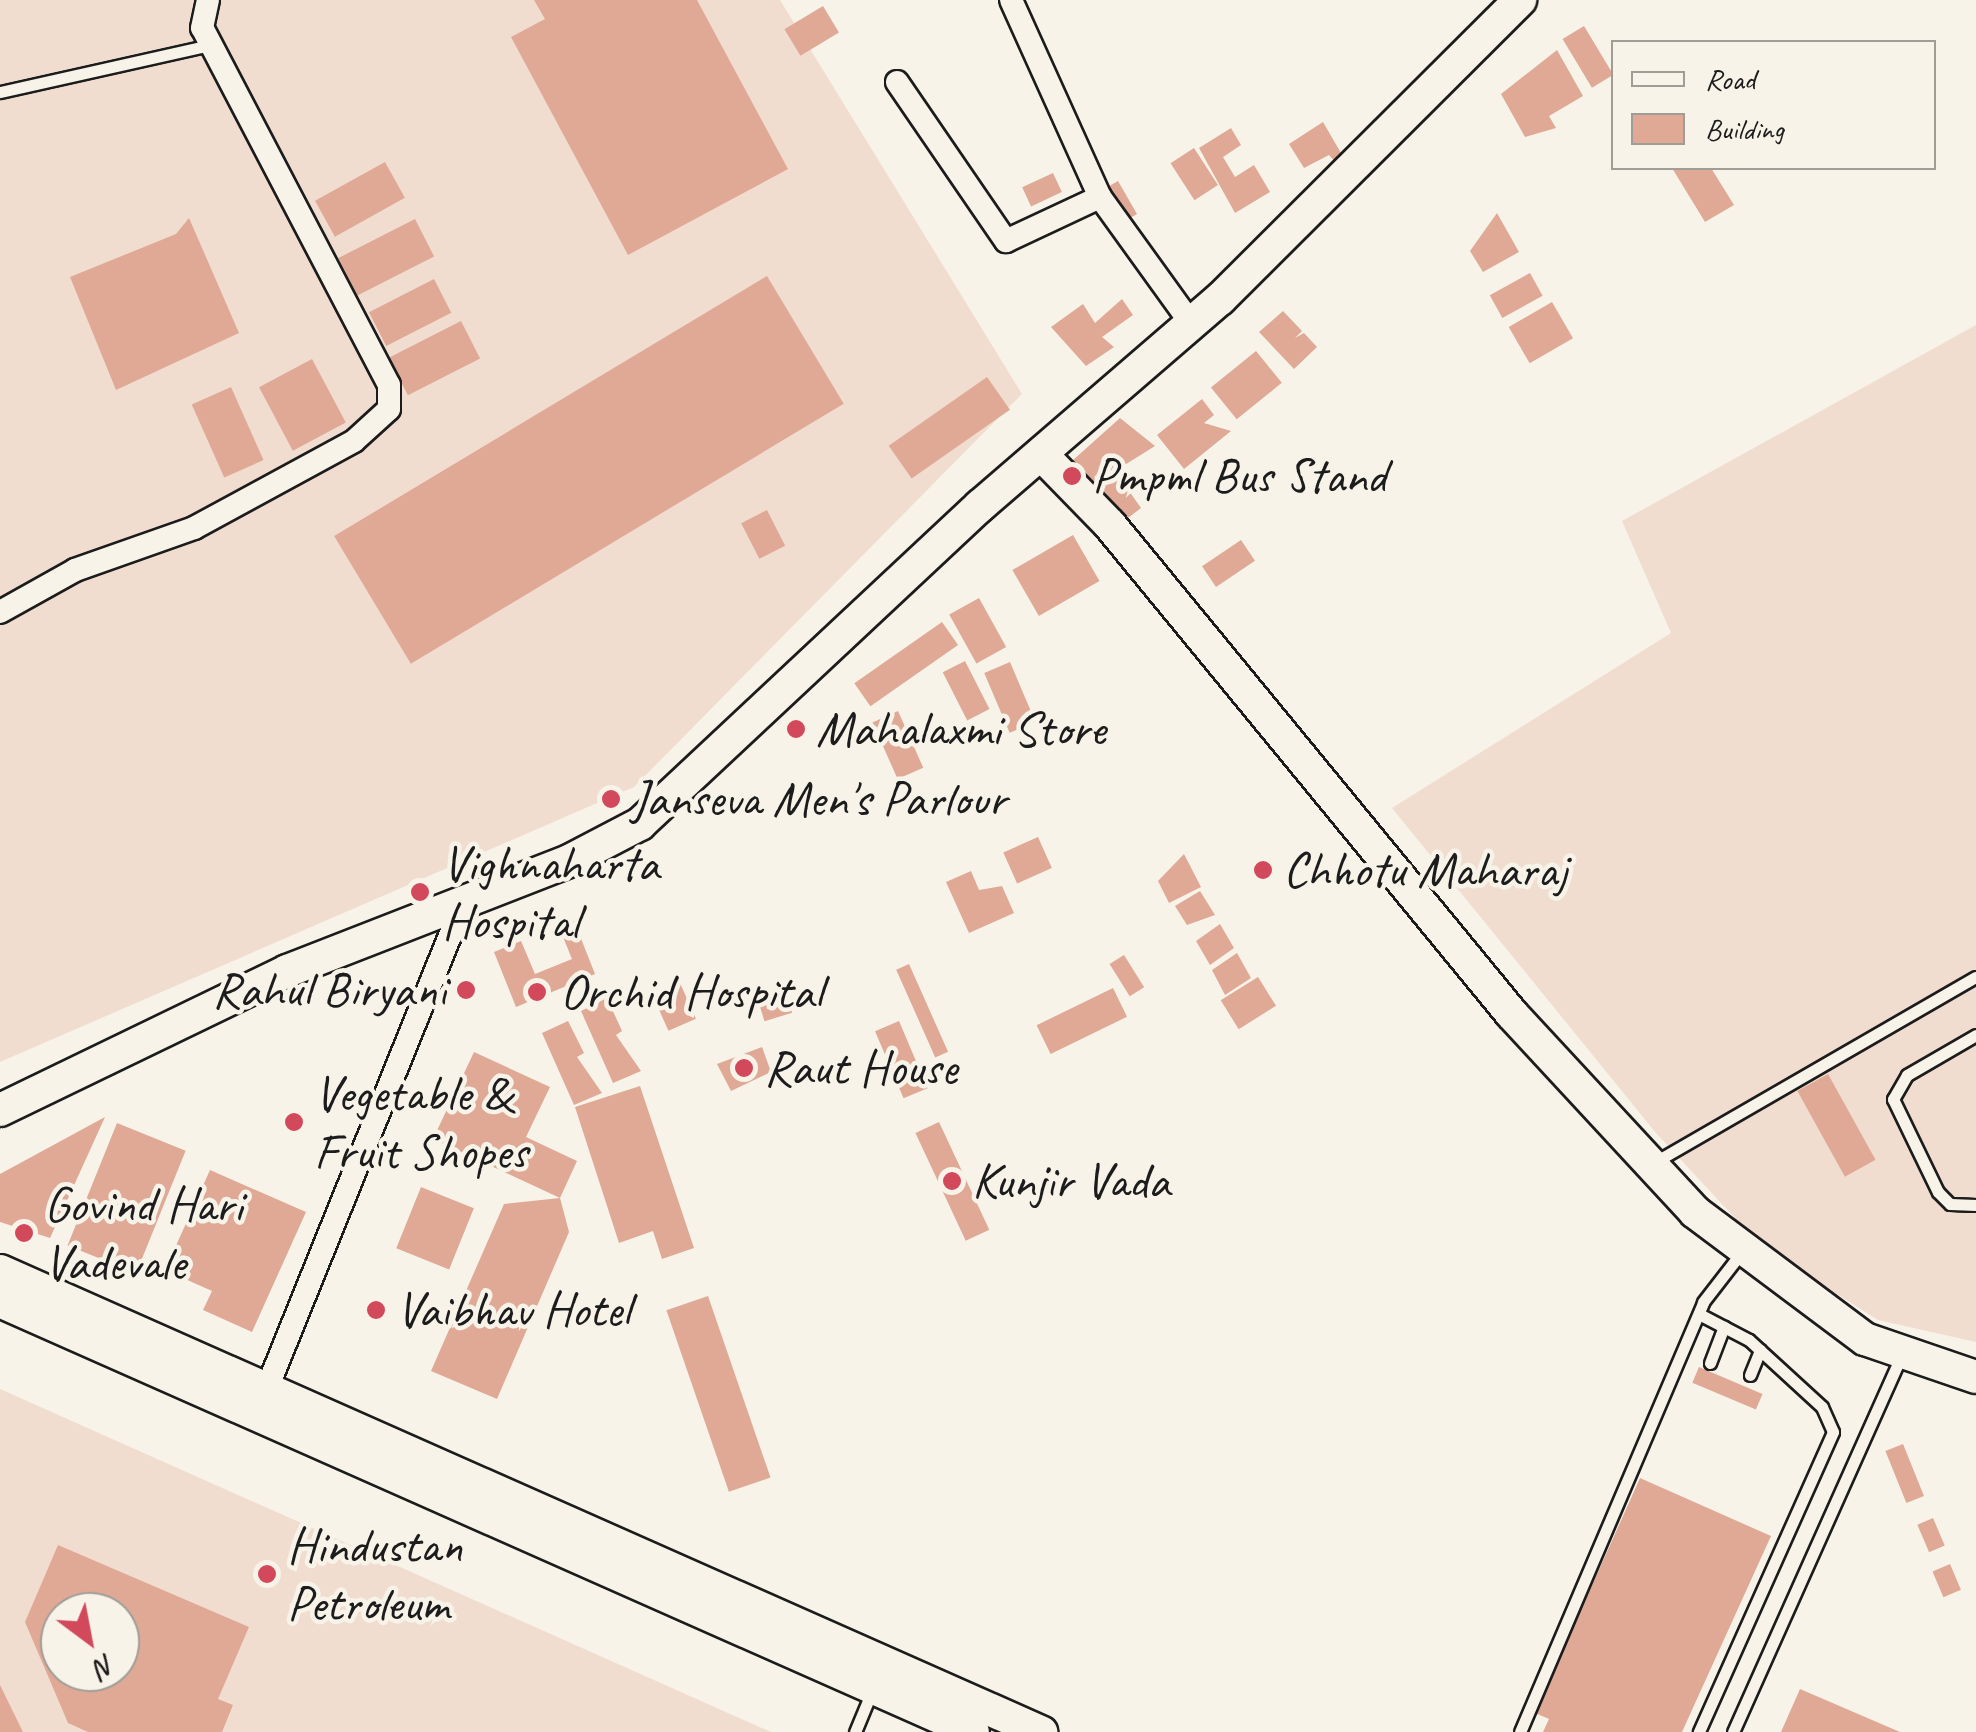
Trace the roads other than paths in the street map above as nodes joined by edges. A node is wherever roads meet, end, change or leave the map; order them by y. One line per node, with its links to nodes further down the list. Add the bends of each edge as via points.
1 (208, 0): 4 (street, via 202,28)
2 (1011, 0): 7 (street)
3 (1520, 0): 8 (street)
4 (211, 45): 6 (lane); 10 (street, via 390,385 389,409 364,434 194,528 74,570)
5 (896, 82): 7 (street, via 1006,241)
6 (0, 92)
7 (1100, 197): 8 (street)
8 (1191, 323): 9 (street)
9 (1041, 454): 11 (street, via 640,824); 15 (street, via 1110,525 1472,968)
10 (0, 612)
11 (464, 901): 14 (street, via 287,972); 27 (street)
12 (1976, 977): 15 (lane)
13 (1975, 1038): 16 (lane, via 1907,1075 1893,1100 1938,1192 1950,1204)
14 (0, 1110)
15 (1651, 1164): 17 (street)
16 (1976, 1205)
17 (1740, 1254): 20 (lane); 23 (street, via 1865,1339)
18 (0, 1272): 27 (street)
19 (0, 1301): 27 (street)
20 (1699, 1314): 21 (lane); 32 (lane)
21 (1724, 1326): 22 (lane); 24 (lane)
22 (1760, 1350): 25 (lane); 33 (lane, via 1822,1407 1832,1441)
23 (1903, 1352): 26 (street); 34 (lane)
24 (1710, 1363)
25 (1750, 1375)
26 (1976, 1377)
27 (259, 1405): 28 (street)
28 (878, 1677): 29 (lane); 30 (street); 31 (street)
29 (855, 1732)
30 (972, 1732)
31 (1041, 1732)
32 (1520, 1732)
33 (1699, 1732)
34 (1733, 1732)

